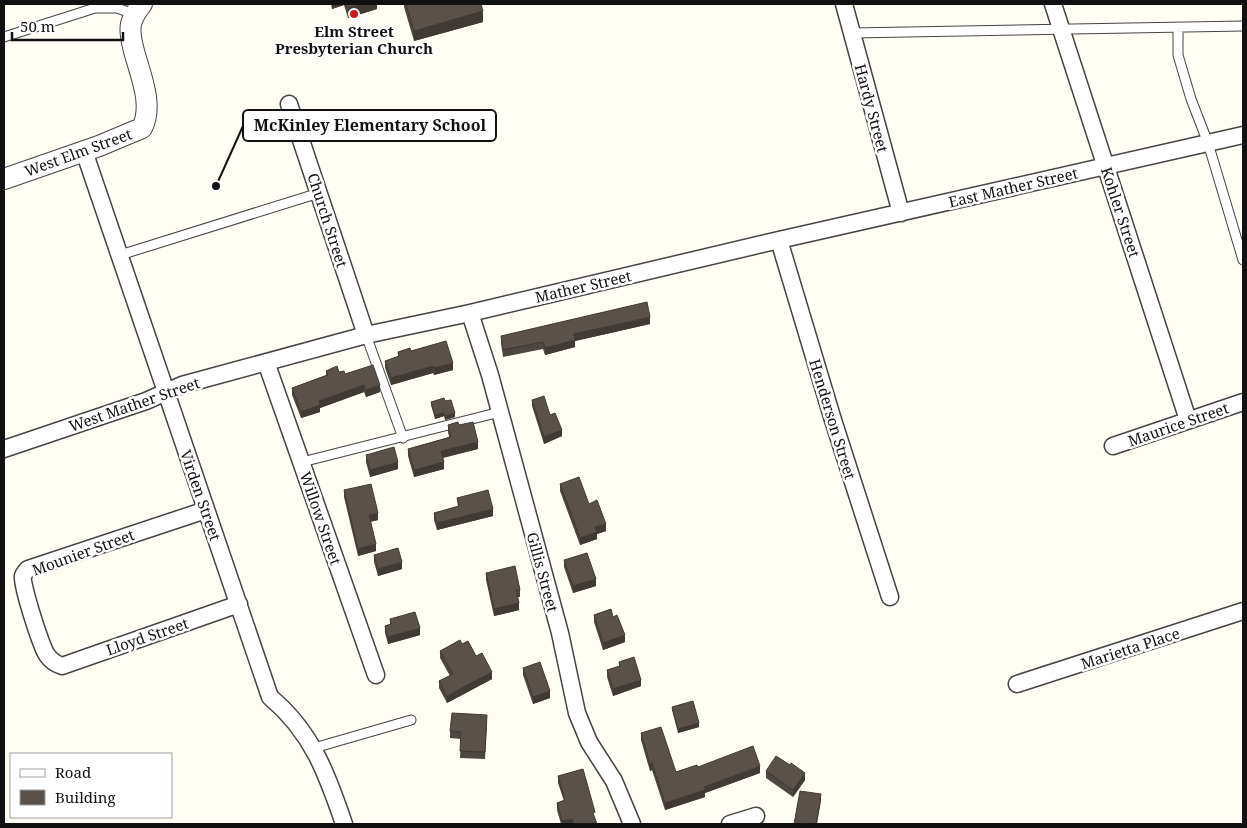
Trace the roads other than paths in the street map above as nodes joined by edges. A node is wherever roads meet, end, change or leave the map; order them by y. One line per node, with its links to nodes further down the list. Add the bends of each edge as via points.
1 (844, 4): 7 (street, Hardy Street)
2 (1053, 4): 6 (street, Kohler Street)
3 (138, 9): 8 (lane, via 95,8); 12 (street, West Elm Street, via 130,26 130,36 144,88 145,122 142,128)
4 (1243, 26): 5 (lane)
5 (1178, 28): 6 (lane); 11 (lane, via 1178,55)
6 (1062, 30): 7 (lane); 13 (street, Kohler Street)
7 (852, 33): 16 (street, Hardy Street)
8 (4, 37)
9 (289, 104): 15 (street, Church Street)
10 (1243, 135): 11 (street, East Mather Street)
11 (1208, 143): 13 (street, East Mather Street); 19 (lane)
12 (84, 151): 14 (street, West Elm Street); 18 (street, Virden Street)
13 (1106, 166): 16 (street, East Mather Street); 26 (street, Kohler Street)
14 (4, 179)
15 (319, 193): 18 (lane); 21 (street, Church Street)
16 (901, 213): 17 (street, Mather Street)
17 (779, 240): 20 (street, Mather Street); 32 (street, Henderson Street)
18 (120, 255): 23 (street, Virden Street)
19 (1243, 260)
20 (470, 313): 21 (street, Mather Street); 25 (street, Gillis Street)
21 (366, 335): 22 (street, Mather Street); 27 (lane)
22 (266, 362): 23 (street, West Mather Street); 30 (street, Willow Street)
23 (167, 392): 29 (street, West Mather Street); 31 (street, Virden Street)
24 (1243, 402): 26 (street, Maurice Street)
25 (500, 412): 27 (lane); 42 (street, Gillis Street, via 560,633 577,714 589,742 614,781)
26 (1188, 420): 28 (street, Maurice Street)
27 (403, 438): 30 (lane)
28 (1113, 446)
29 (4, 449)
30 (302, 462): 36 (street, Willow Street)
31 (206, 510): 33 (street, Virden Street); 35 (street, Mounier Street, via 28,569 23,576 24,587 46,654)
32 (890, 597)
33 (239, 604): 35 (street, Lloyd Street, via 62,666); 39 (street, Virden Street, via 270,697 286,710)
34 (1243, 611): 37 (street, Marietta Place)
35 (55, 663)
36 (376, 675)
37 (1017, 684)
38 (410, 720): 39 (lane)
39 (314, 748): 41 (street, Virden Street)
40 (756, 816): 43 (street)
41 (344, 824)
42 (632, 824)
43 (730, 824)

